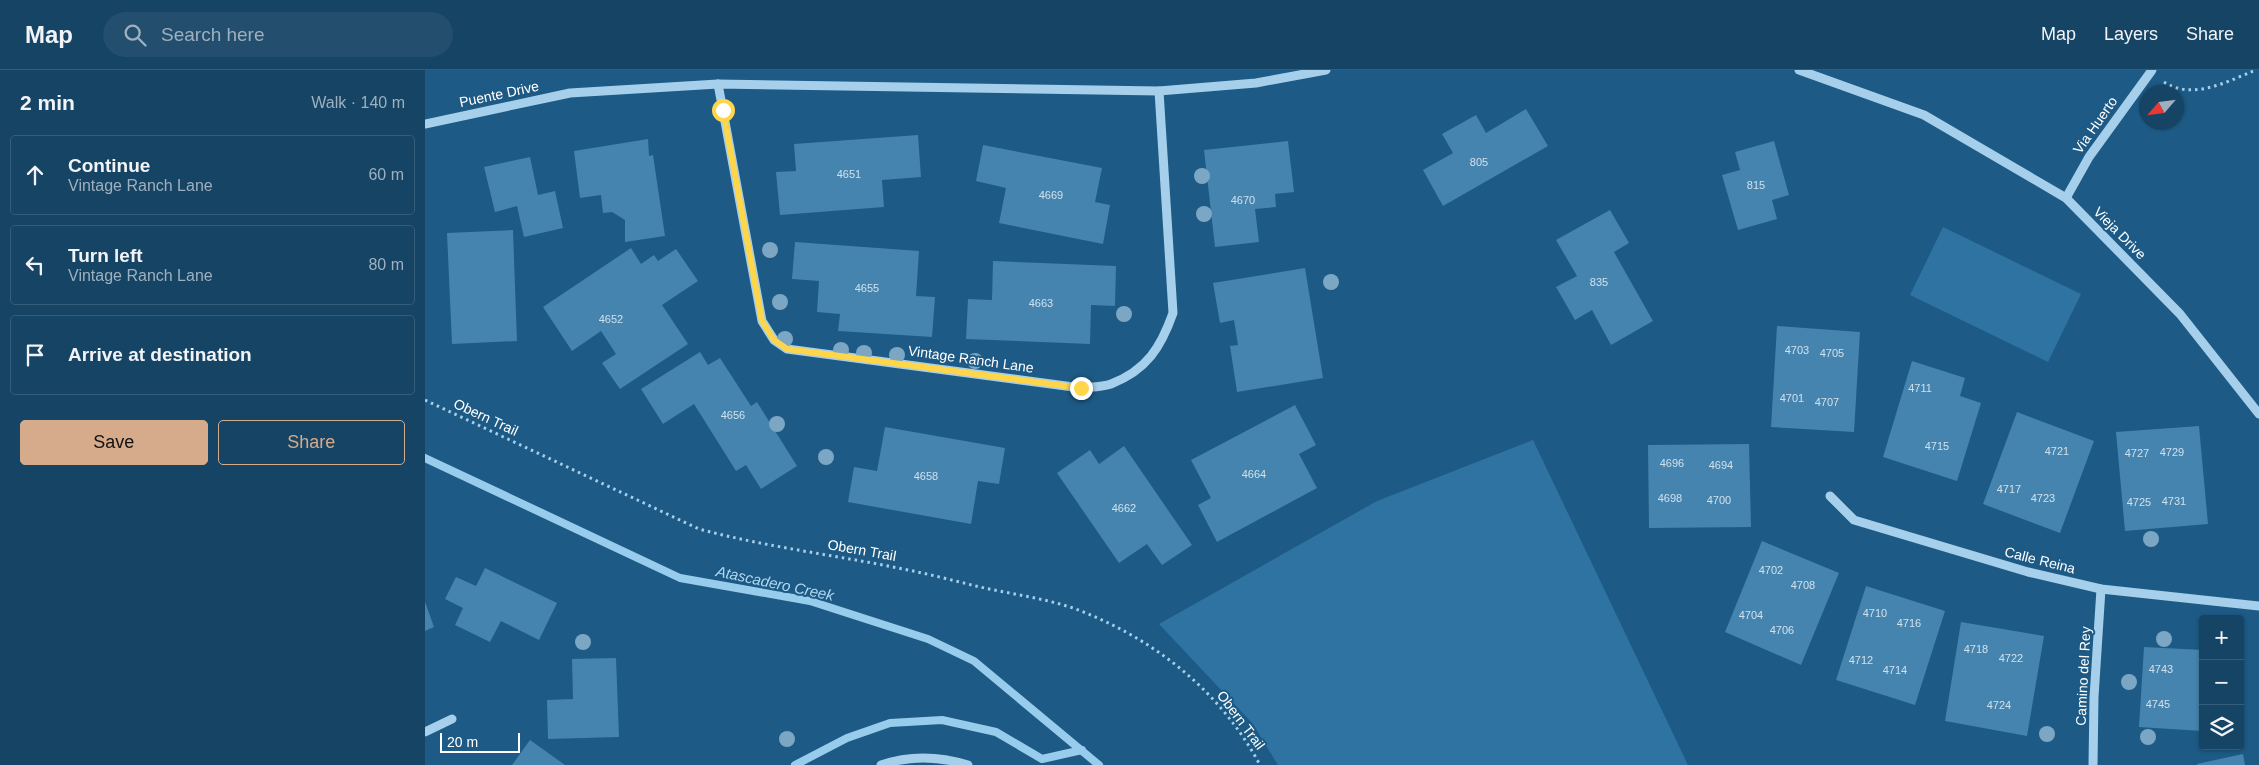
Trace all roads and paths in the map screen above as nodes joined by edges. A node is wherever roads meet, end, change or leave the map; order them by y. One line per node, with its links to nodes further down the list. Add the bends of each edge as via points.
1 (1327, 70): 6 (street, Puente Drive, via 1256,83)
2 (1799, 70): 8 (street, Vieja Drive, via 1924,115)
3 (2255, 70): 4 (path, via 2215,87 2198,90 2172,87)
4 (2151, 71): 8 (street, Via Huerto, via 2089,157)
5 (718, 84): 6 (street, Puente Drive); 6 (street, Vintage Ranch Lane, via 762,321 774,340 787,349 1081,388 1110,384 1138,370 1163,341 1173,313); 7 (street, Puente Drive, via 570,93)
6 (1159, 91)
7 (425, 124)
8 (2066, 198): 10 (street, Vieja Drive, via 2180,314)
9 (425, 400): 18 (path, Obern Trail, via 699,529 931,575 1071,608 1115,626 1156,649 1195,680 1250,746)
10 (2259, 414)
11 (1830, 496): 12 (street, Calle Reina, via 1854,520 2028,572)
12 (2101, 589): 13 (street, Calle Reina); 19 (street, Camino del Rey)
13 (2259, 606)
14 (452, 719): 15 (street)
15 (425, 732)
16 (881, 765): 17 (street, via 914,757 947,758)
17 (968, 765)
18 (1259, 765)
19 (2093, 765)

